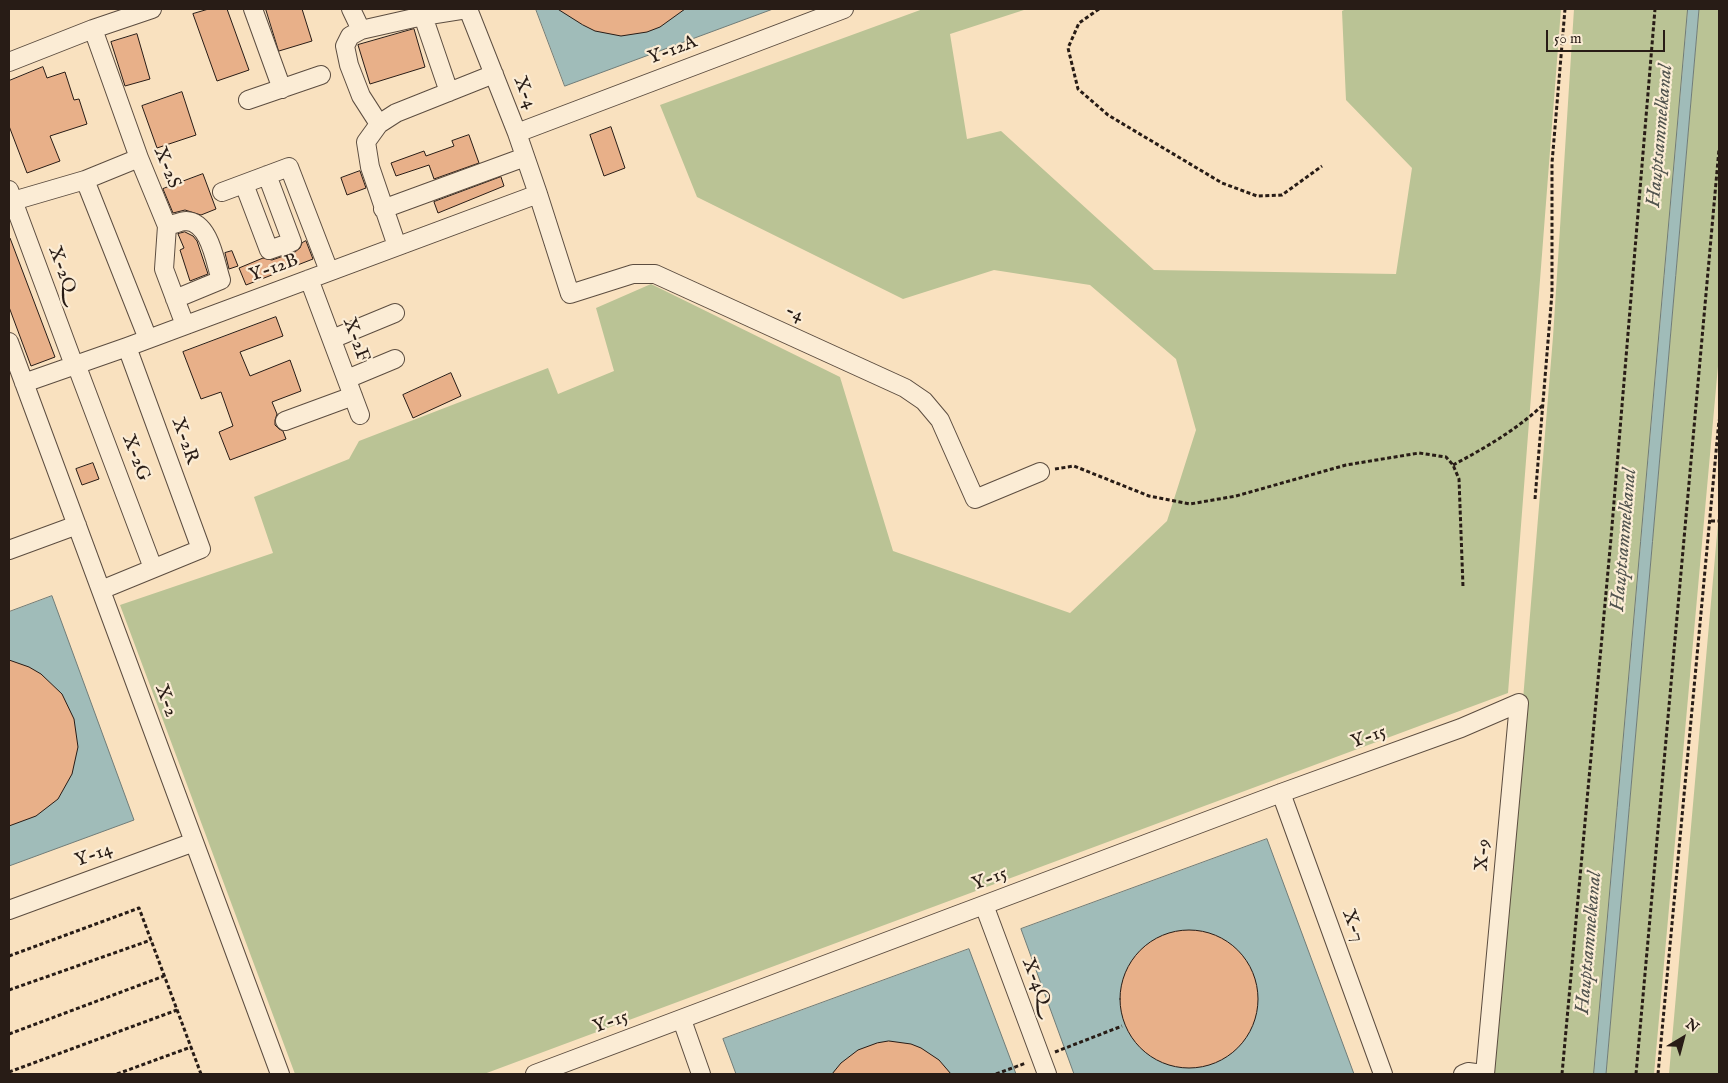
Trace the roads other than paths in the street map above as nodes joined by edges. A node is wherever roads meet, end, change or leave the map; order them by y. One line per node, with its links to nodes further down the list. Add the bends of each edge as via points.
1 (152, 9): 7 (street)
2 (254, 9): 12 (street)
3 (351, 9): 8 (street)
4 (467, 9): 6 (street); 10 (street, X-4)
5 (844, 9): 16 (street, Y-12A)
6 (423, 16): 8 (street); 13 (street)
7 (93, 29): 9 (street); 17 (street, X-2S)
8 (361, 30): 15 (street, via 350,36 345,46 361,96)
9 (9, 62)
10 (494, 74): 13 (street); 16 (street, X-4)
11 (321, 75): 12 (street)
12 (282, 88): 14 (street)
13 (449, 92): 15 (street, via 396,113)
14 (248, 100)
15 (379, 124): 25 (street, via 366,142)
16 (517, 133): 18 (street, X-4)
17 (138, 158): 20 (street); 26 (street, X-2S)
18 (525, 158): 23 (street, X-4); 25 (street)
19 (267, 175): 21 (street); 27 (street, via 288,167); 28 (street)
20 (85, 180): 24 (street); 35 (street)
21 (244, 184): 22 (street); 28 (street, via 270,250)
22 (222, 192)
23 (538, 194): 29 (street, Y-12B); 45 (street, -4, via 570,294 633,274 655,274 905,388 924,401 940,420 975,499)
24 (11, 196): 40 (street, X-2Q)
25 (383, 210): 29 (street)
26 (167, 226): 32 (street, X-2S, via 164,268); 32 (street, via 186,221 199,225 207,234 221,280)
27 (314, 233): 28 (street); 30 (street)
28 (292, 242)
29 (397, 246): 30 (street, Y-12B)
30 (329, 272): 31 (street, Y-12B)
31 (309, 279): 34 (street, Y-12B); 36 (street, X-2F)
32 (174, 299): 34 (street, X-2S)
33 (395, 313): 36 (street)
34 (185, 325): 35 (street, Y-12B)
35 (148, 339): 38 (street, Y-12B)
36 (332, 339): 42 (street, X-2F)
37 (9, 342): 41 (street, X-2)
38 (127, 347): 40 (street, Y-12B); 48 (street, X-2R, via 201,549)
39 (395, 359): 42 (street)
40 (75, 364): 41 (street, Y-12B); 48 (street, X-2G)
41 (24, 383): 46 (street, X-2)
42 (350, 387): 43 (street, X-2F); 44 (street)
43 (360, 415)
44 (285, 421)
45 (1040, 472)
46 (77, 525): 47 (street); 49 (street, X-2)
47 (9, 550)
48 (153, 568): 49 (street)
49 (101, 590): 52 (street, X-2)
50 (1461, 728): 51 (street, Y-15); 61 (street, X-9, via 1518,703)
51 (1281, 793): 53 (street, Y-15); 60 (street, X-7)
52 (194, 842): 54 (street, Y-14); 56 (street, X-2)
53 (984, 906): 55 (street, Y-15); 59 (street, X-4Q)
54 (9, 910)
55 (682, 1020): 57 (street, Y-15); 58 (street)
56 (280, 1074)
57 (535, 1074)
58 (701, 1074)
59 (1047, 1074)
60 (1384, 1074)
61 (1475, 1074)

